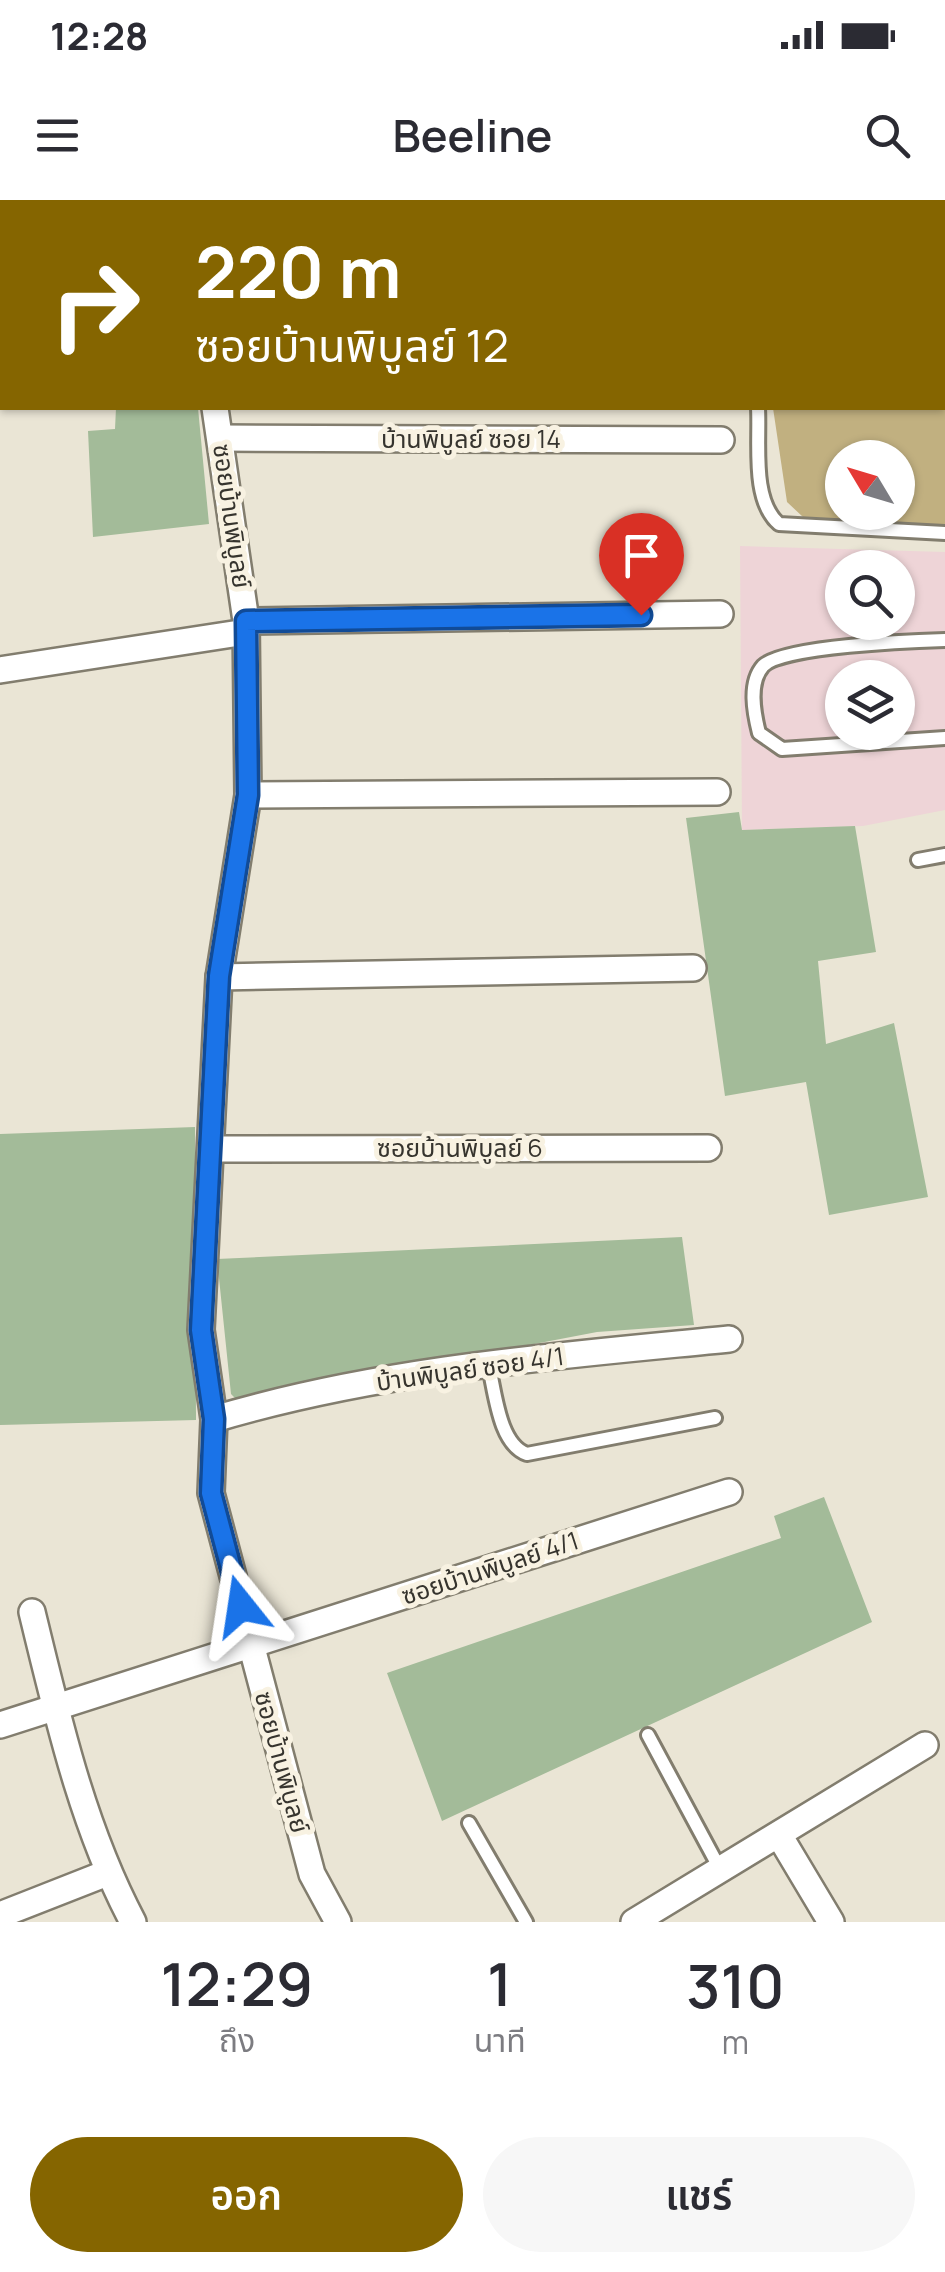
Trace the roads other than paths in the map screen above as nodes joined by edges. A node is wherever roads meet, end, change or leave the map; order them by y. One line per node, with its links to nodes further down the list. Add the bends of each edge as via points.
1 (215, 410): 3 (street, ซอยบ้านพิบูลย์)
2 (758, 410): 5 (lane, via 762,491 768,514 779,524)
3 (221, 438): 4 (street, บ้านพิบูลย์ ซอย 14); 7 (street, ซอยบ้านพิบูลย์)
4 (721, 440)
5 (945, 533)
6 (720, 614): 7 (street)
7 (246, 627): 9 (street); 12 (street, ซอยบ้านพิบูลย์)
8 (945, 640): 10 (lane, via 798,654 766,663 754,692 760,733 776,747)
9 (0, 670)
10 (945, 738)
11 (717, 792): 12 (street)
12 (248, 795): 16 (street, ซอยบ้านพิบูลย์)
13 (945, 855): 14 (lane)
14 (918, 860)
15 (693, 968): 16 (street)
16 (219, 976): 17 (street, ซอยบ้านพิบูลย์)
17 (212, 1148): 18 (street, ซอยบ้านพิบูลย์ 6); 22 (street, ซอยบ้านพิบูลย์, via 201,1330)
18 (708, 1148)
19 (729, 1339): 20 (street, บ้านพิบูลย์ ซอย 4/1)
20 (488, 1363): 21 (lane, via 507,1436 526,1454); 22 (street, บ้านพิบูลย์ ซอย 4/1, via 290,1397)
21 (714, 1418)
22 (214, 1419): 25 (street, ซอยบ้านพิบูลย์, via 211,1493)
23 (729, 1492): 25 (street, ซอยบ้านพิบูลย์ 4/1)
24 (32, 1612): 26 (street)
25 (251, 1644): 26 (street, ซอยบ้านพิบูลย์ 4/1); 36 (street, ซอยบ้านพิบูลย์, via 312,1874)
26 (56, 1709): 27 (street, ซอยบ้านพิบูลย์ 4/1); 33 (street)
27 (0, 1725)
28 (648, 1735): 32 (lane)
29 (925, 1745): 31 (street)
30 (468, 1823): 37 (lane)
31 (779, 1834): 32 (street); 39 (street)
32 (720, 1870): 38 (street)
33 (107, 1873): 34 (street); 35 (street)
34 (0, 1915)
35 (134, 1922)
36 (338, 1922)
37 (526, 1922)
38 (634, 1922)
39 (831, 1922)

